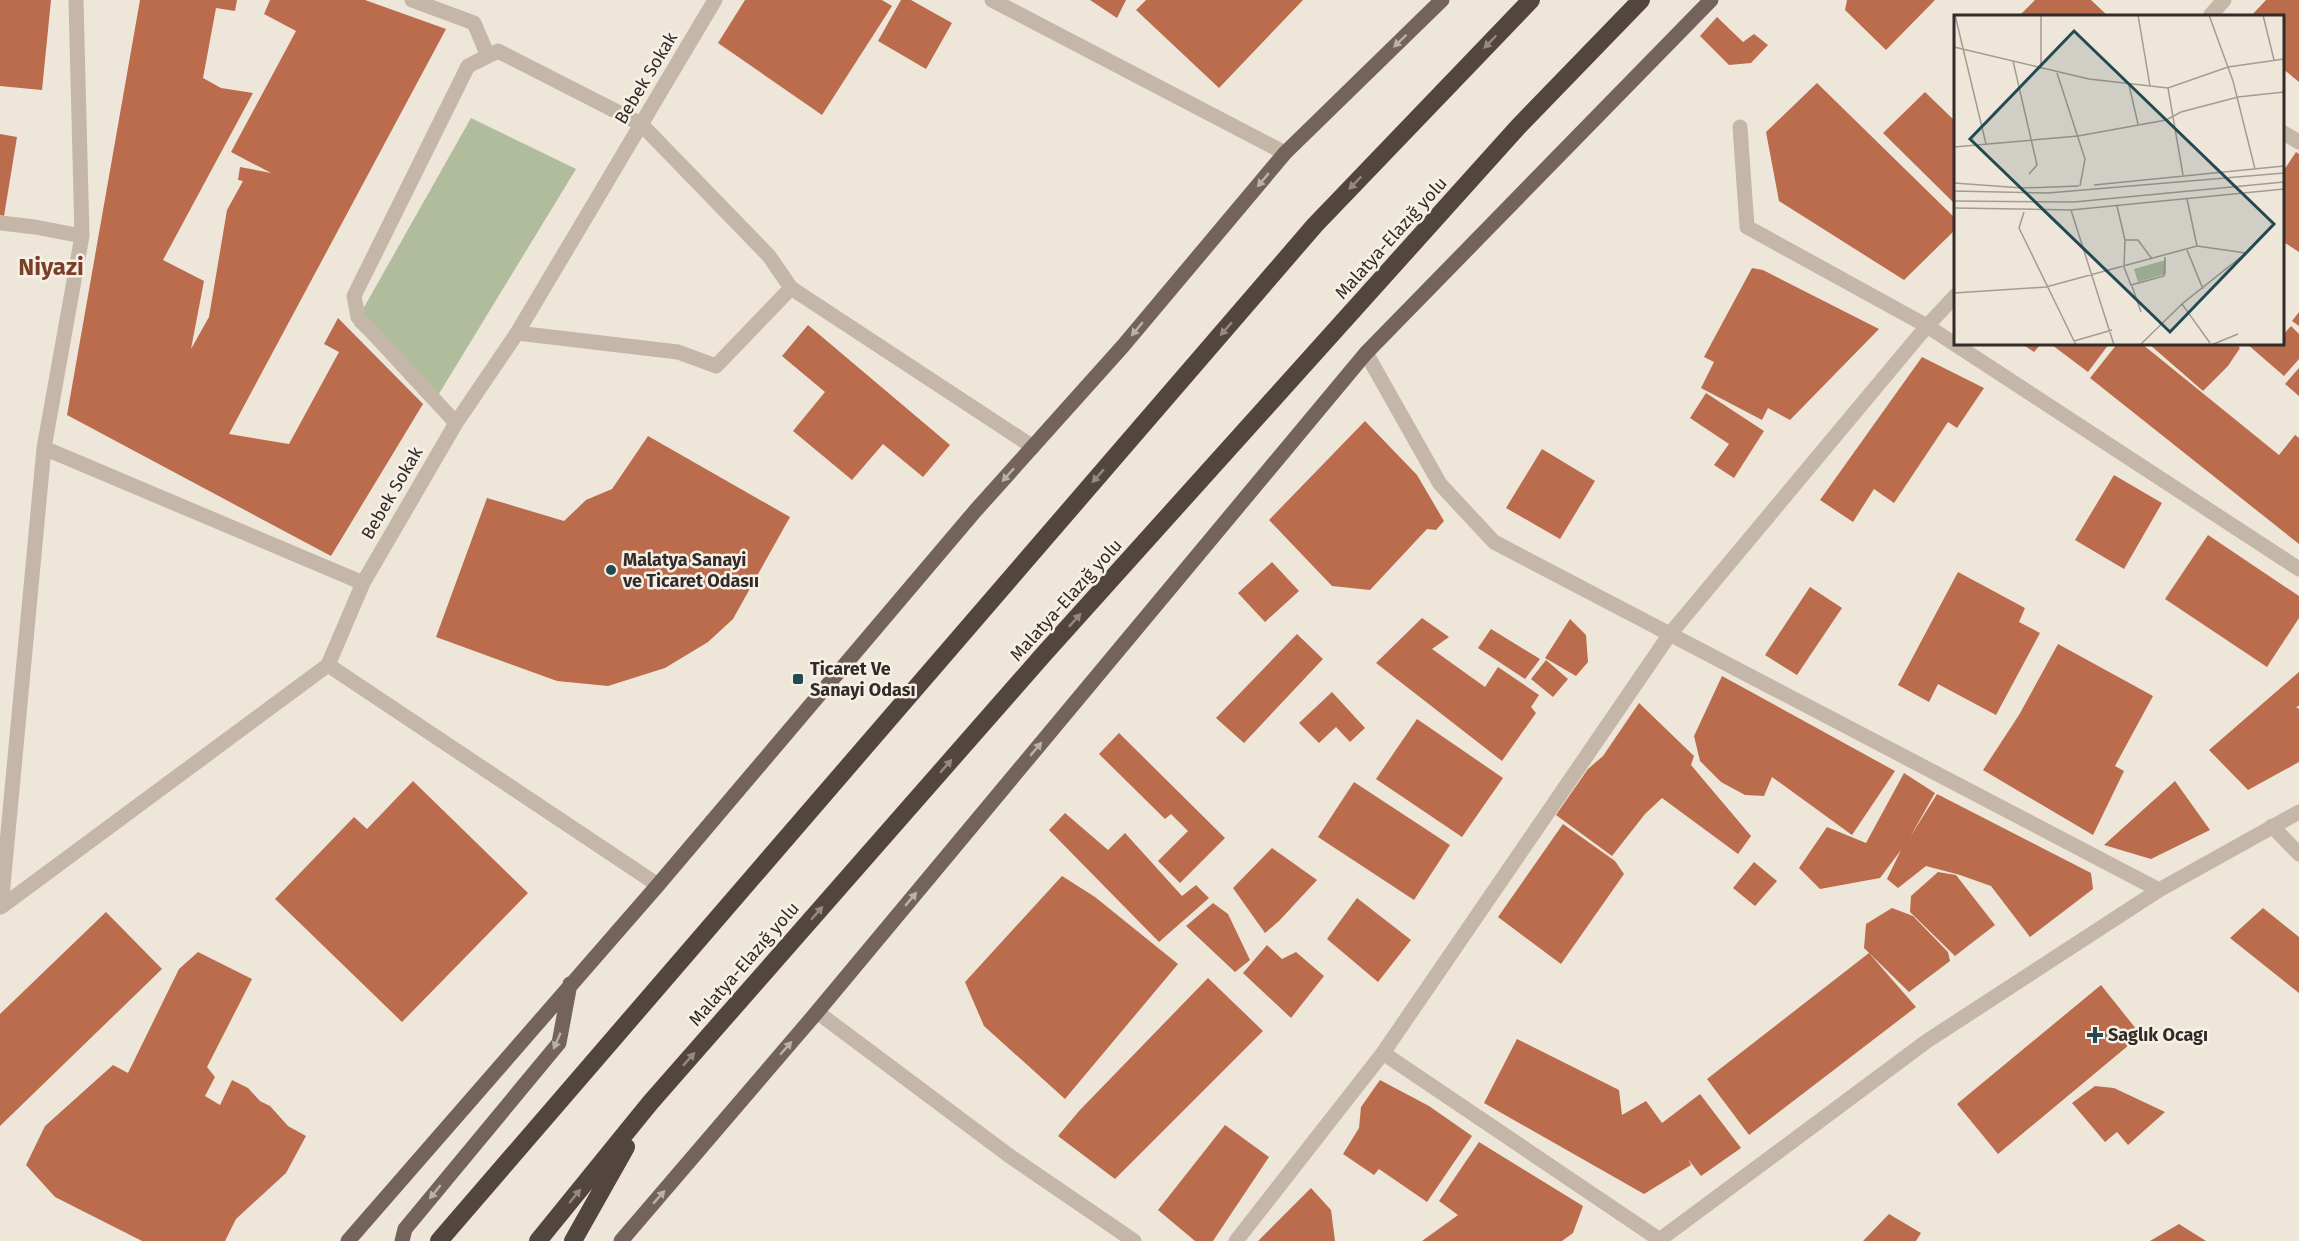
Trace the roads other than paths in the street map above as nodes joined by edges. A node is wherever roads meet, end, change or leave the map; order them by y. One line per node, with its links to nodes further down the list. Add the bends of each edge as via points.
1 (76, 0): 18 (street)
2 (412, 0): 11 (street, via 474,22)
3 (715, 0): 12 (street, Bebek Sokak)
4 (992, 0): 16 (street)
5 (1442, 0): 16 (main road, one-way to 16)
6 (1531, 0): 46 (highway, one-way to 46, via 1315,225)
7 (1641, 0): 42 (highway, Malatya-Elazığ yolu, one-way to 7, via 1043,655 1518,127)
8 (1711, 0): 25 (main road)
9 (2224, 0): 10 (street)
10 (2211, 15)
11 (488, 56): 12 (street, via 498,51); 26 (street, via 468,66 354,296 358,317)
12 (641, 124): 19 (street, via 769,256); 22 (street, Bebek Sokak)
13 (1740, 127): 21 (street, via 1747,227)
14 (2284, 133): 15 (street)
15 (2299, 142)
16 (1285, 153): 27 (main road, one-way to 27)
17 (0, 223): 18 (street)
18 (82, 236): 28 (street)
19 (791, 288): 22 (street, via 716,366 678,352); 27 (street)
20 (1954, 297): 21 (street)
21 (1927, 326): 23 (street); 31 (street)
22 (517, 333): 26 (street, Bebek Sokak)
23 (1954, 344)
24 (1956, 345): 29 (street)
25 (1366, 353): 31 (street, via 1440,484 1494,542); 40 (main road, one-way to 25)
26 (456, 423): 30 (street, Bebek Sokak)
27 (1033, 447): 36 (main road, one-way to 36)
28 (44, 448): 30 (street); 38 (street)
29 (2299, 568)
30 (363, 583): 32 (street, Bebek Sokak)
31 (1670, 634): 37 (street); 41 (street)
32 (328, 665): 36 (street); 38 (street)
33 (2299, 812): 34 (street)
34 (2272, 826): 35 (street); 37 (street)
35 (2299, 854)
36 (658, 885): 39 (main road)
37 (2159, 890): 43 (street, via 1927,1041)
38 (1, 908)
39 (570, 984): 44 (main road); 45 (main road, one-way to 45, via 559,1043 405,1229)
40 (817, 1012): 49 (main road, one-way to 40); 50 (street, via 1011,1157)
41 (1383, 1053): 43 (street); 51 (street)
42 (650, 1103): 47 (highway, Malatya-Elazığ yolu, one-way to 42); 48 (highway)
43 (1659, 1240)
44 (348, 1241)
45 (402, 1241)
46 (439, 1241)
47 (538, 1241)
48 (573, 1241)
49 (621, 1241)
50 (1134, 1241)
51 (1236, 1241)

